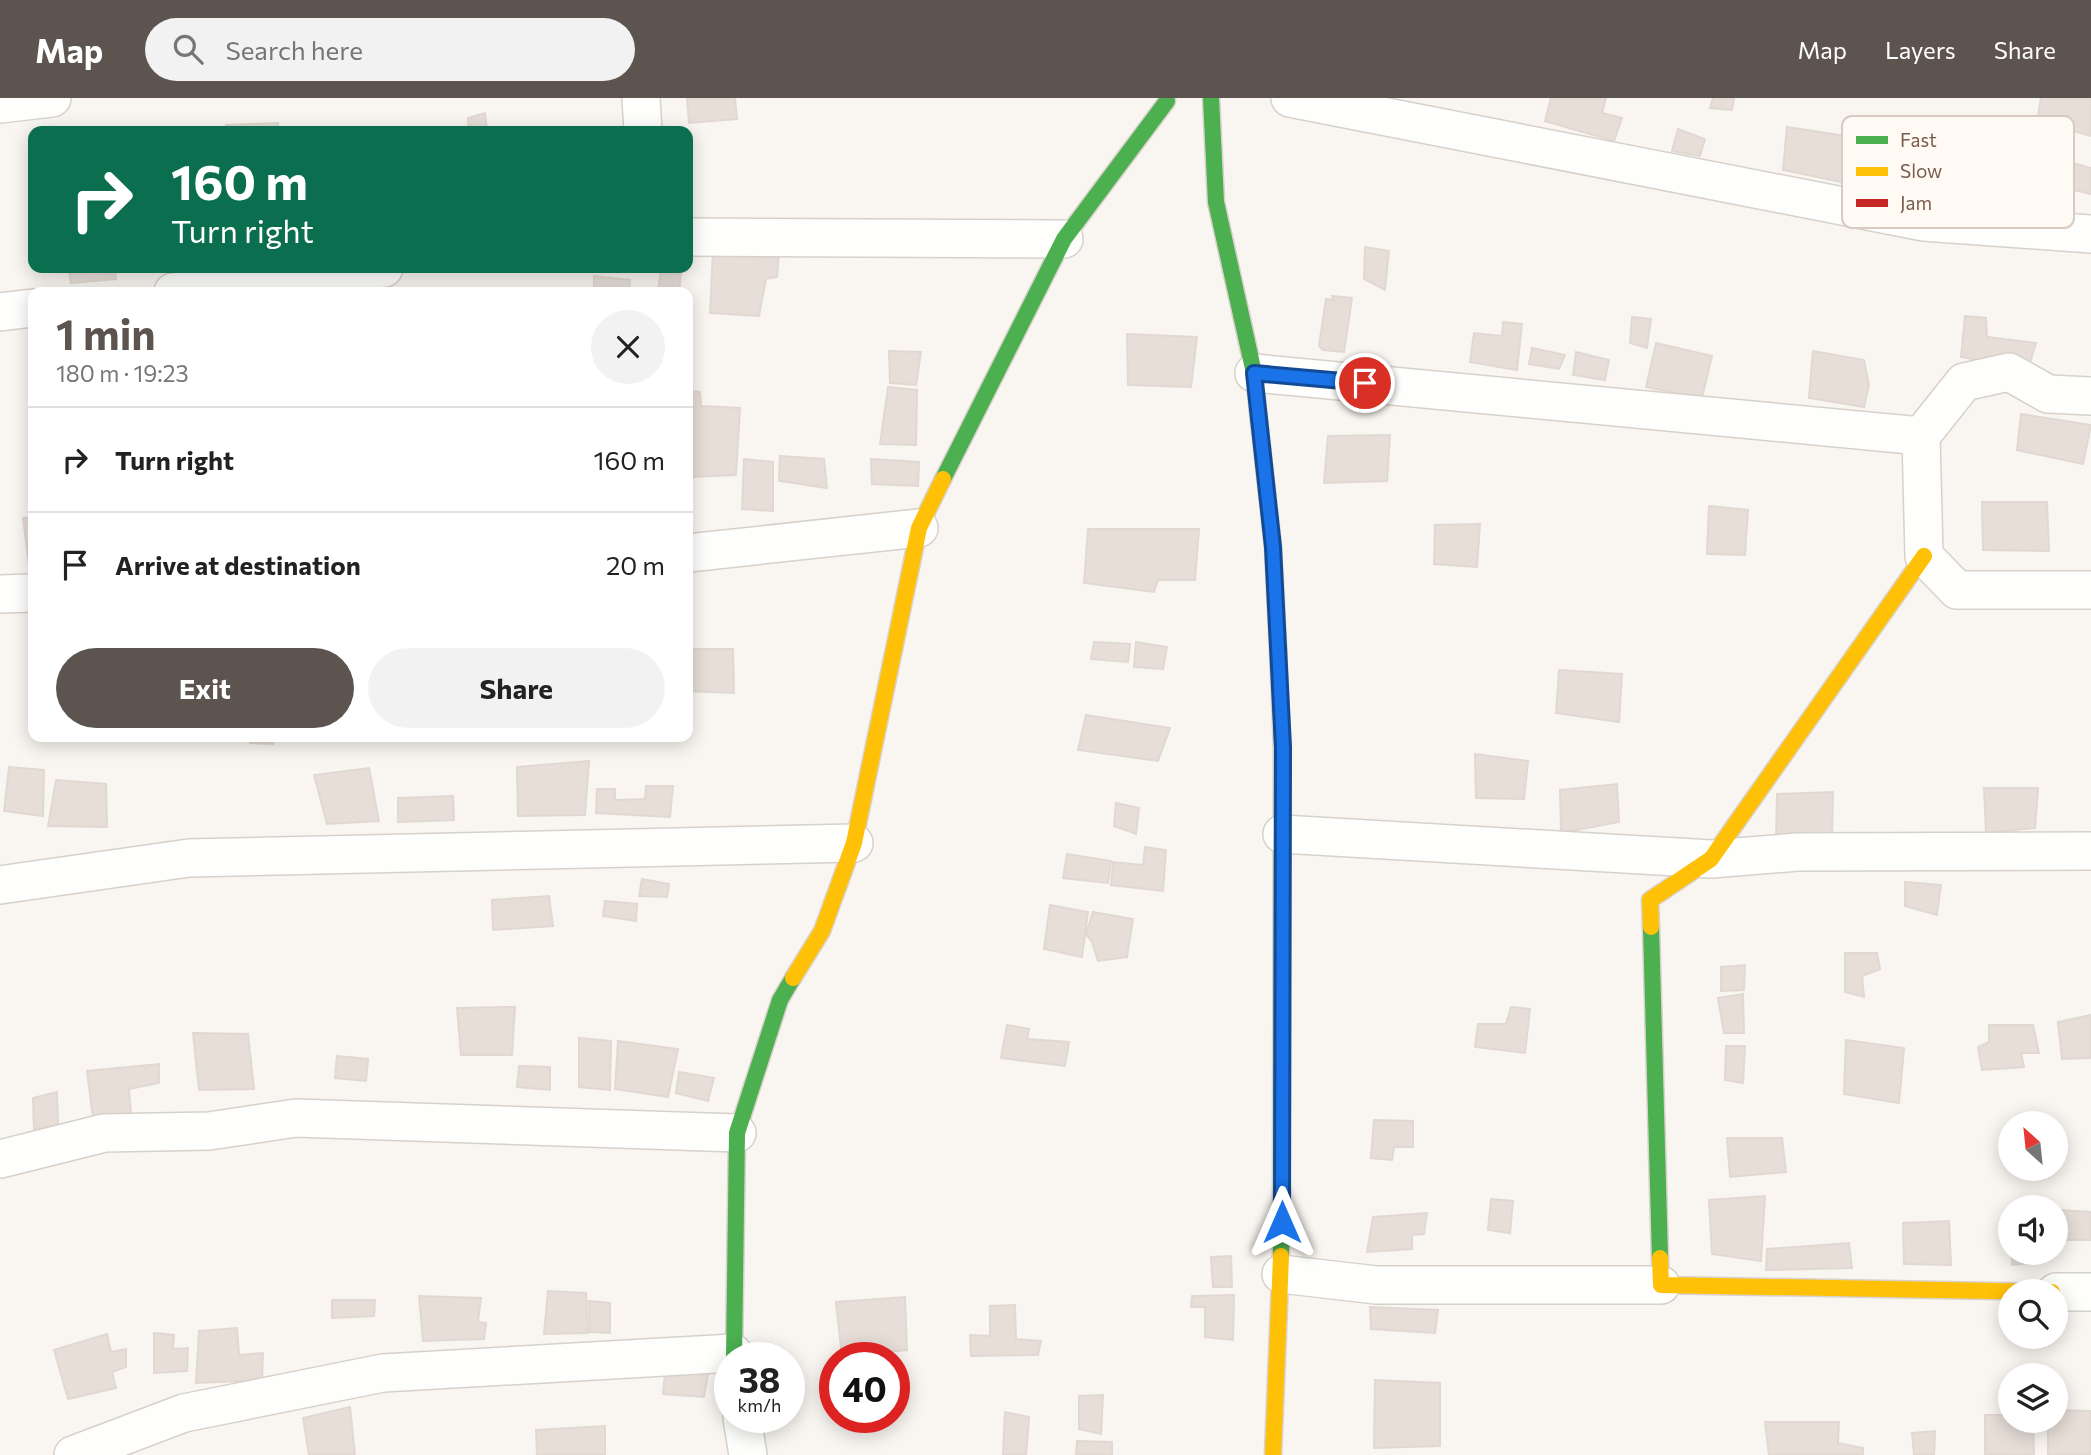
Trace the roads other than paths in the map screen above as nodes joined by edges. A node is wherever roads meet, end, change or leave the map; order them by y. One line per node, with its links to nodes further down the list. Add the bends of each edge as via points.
1 (52, 98): 6 (street)
2 (641, 98): 7 (street)
3 (1211, 98): 17 (street, via 1216,202)
4 (1290, 98): 8 (street)
5 (1166, 99): 12 (street)
6 (0, 104)
7 (643, 126)
8 (1842, 206)
9 (2008, 228): 10 (street)
10 (2091, 234)
11 (693, 237): 12 (street)
12 (1064, 239): 20 (street)
13 (340, 273): 14 (street)
14 (217, 287)
15 (28, 309): 16 (street)
16 (0, 312)
17 (1254, 373): 19 (street); 26 (street, via 1273,547 1283,747)
18 (2091, 396): 19 (street, via 2048,394 2010,372 1964,382)
19 (1921, 436): 22 (street)
20 (919, 528): 21 (street); 27 (street)
21 (693, 552)
22 (1923, 556): 23 (street, via 1957,590); 29 (street)
23 (2091, 590)
24 (28, 593): 25 (street)
25 (0, 594)
26 (1282, 834): 29 (street); 33 (street)
27 (854, 843): 30 (street, via 190,858); 31 (street, via 822,931 780,1000)
28 (2091, 851): 29 (street, via 1798,852)
29 (1711, 859): 34 (street, via 1650,900)
30 (0, 885)
31 (737, 1133): 32 (street, via 296,1118 209,1131 104,1133); 38 (street)
32 (0, 1159)
33 (1281, 1274): 34 (street, via 1376,1285); 43 (street)
34 (1661, 1285): 35 (street)
35 (1998, 1291)
36 (2068, 1292): 37 (street)
37 (2091, 1292)
38 (734, 1342)
39 (714, 1356): 41 (street, via 383,1373 184,1413)
40 (745, 1433): 42 (street)
41 (73, 1455)
42 (748, 1455)
43 (1273, 1455)

